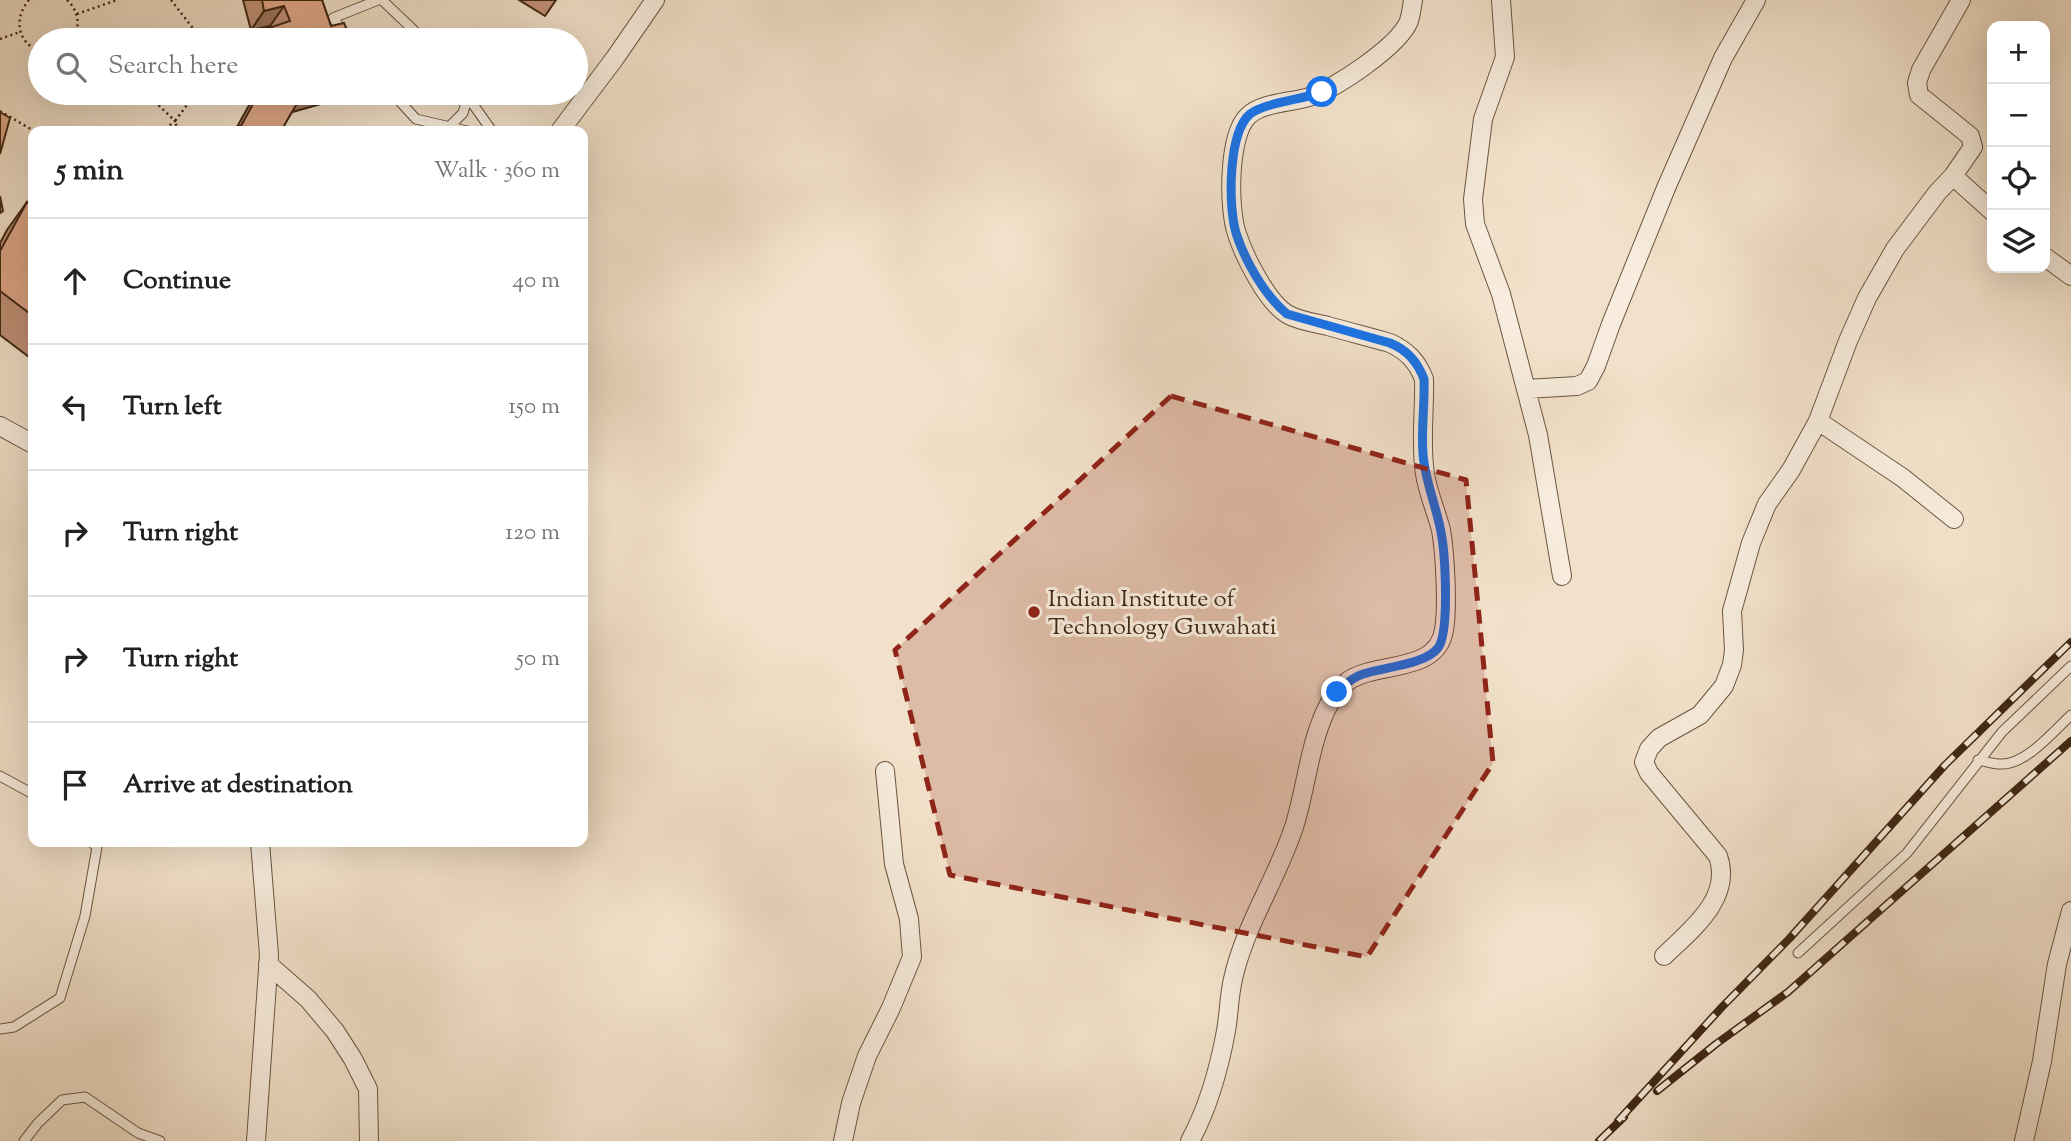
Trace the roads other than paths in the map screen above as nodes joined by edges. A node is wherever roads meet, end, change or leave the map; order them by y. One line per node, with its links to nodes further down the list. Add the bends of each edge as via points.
1 (380, 0): 7 (lane, via 333,18); 8 (lane)
2 (655, 0): 9 (street)
3 (1413, 0): 46 (street, via 1409,22 1401,33 1357,70 1322,92 1248,116 1236,136 1232,205 1236,233 1278,307 1298,319 1404,349 1420,368 1425,475 1444,550 1445,629 1438,648 1429,655 1361,674 1337,692 1327,708 1294,826 1241,950 1220,1057)
4 (1502, 0): 22 (street, via 1505,57 1483,119 1473,199 1475,224 1501,294)
5 (1756, 0): 22 (street, via 1723,58 1665,188 1588,381 1577,386)
6 (1961, 0): 18 (street, via 1917,83 1919,95 1970,136 1973,147)
7 (341, 28)
8 (411, 28)
9 (588, 94)
10 (403, 105): 14 (lane, via 416,119)
11 (465, 105): 15 (lane)
12 (474, 105): 16 (lane)
13 (580, 105): 17 (street)
14 (445, 126)
15 (450, 126)
16 (489, 126)
17 (564, 126)
18 (1953, 176): 19 (street); 23 (street, via 1895,249 1867,298)
19 (1991, 210)
20 (2050, 261): 21 (street)
21 (2071, 276)
22 (1526, 389): 27 (street)
23 (1818, 421): 26 (street); 38 (street, via 1768,504 1751,543 1732,611 1734,650 1724,686 1700,715 1659,738 1644,762 1723,869 1707,915)
24 (0, 426): 25 (street)
25 (28, 441)
26 (1954, 519)
27 (1562, 576)
28 (2071, 666): 30 (lane)
29 (2071, 715): 30 (lane, via 2014,763)
30 (1978, 760): 37 (lane, via 1907,853)
31 (885, 771): 45 (street, via 894,864 909,919 912,957 867,1056)
32 (0, 776): 33 (lane)
33 (28, 791)
34 (97, 847): 40 (lane, via 85,916 60,998 15,1027)
35 (260, 847): 39 (street)
36 (2071, 911): 47 (street)
37 (1798, 953)
38 (1664, 956)
39 (268, 964): 43 (street); 44 (street, via 308,999 353,1059 368,1089)
40 (0, 1029)
41 (24, 1141): 42 (lane, via 62,1100 85,1097 138,1133)
42 (160, 1141)
43 (256, 1141)
44 (369, 1141)
45 (844, 1141)
46 (1190, 1141)
47 (2024, 1141)

